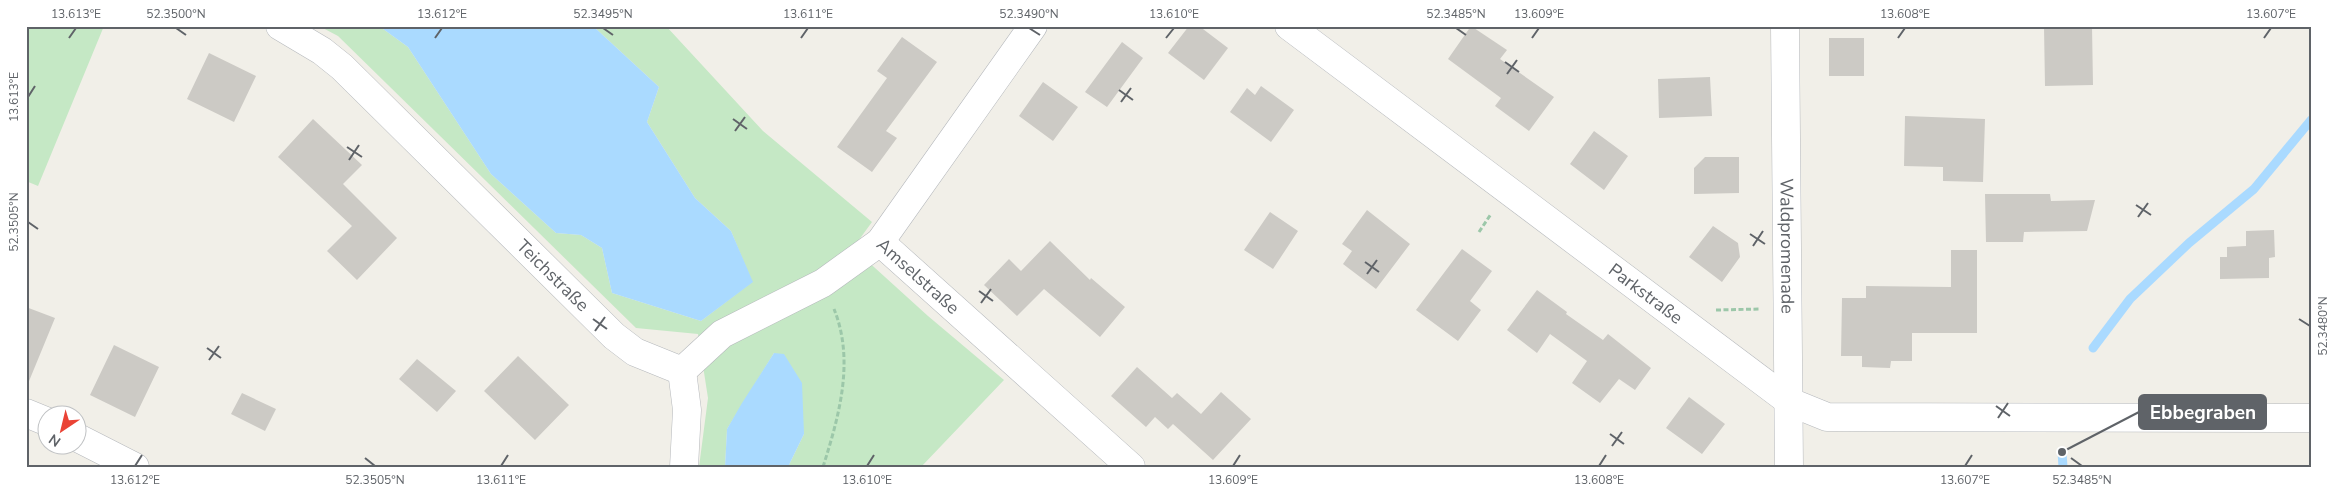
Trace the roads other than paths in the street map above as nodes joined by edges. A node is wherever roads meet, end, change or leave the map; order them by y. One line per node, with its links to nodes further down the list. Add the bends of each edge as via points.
1 (280, 26): 6 (street, Teichstraße, via 342,67 614,336 635,352)
2 (1033, 26): 5 (street, Amselstraße)
3 (1289, 26): 7 (street, Parkstraße)
4 (1785, 26): 7 (street, Waldpromenade)
5 (880, 242): 6 (street, via 823,283 722,334); 14 (street, Amselstraße)
6 (682, 371): 13 (street, via 687,410)
7 (1790, 402): 10 (street, Parkstraße, via 1827,417); 15 (street, Waldpromenade)
8 (26, 414): 9 (street)
9 (38, 418)
10 (2311, 418)
11 (88, 443): 12 (street)
12 (135, 467)
13 (684, 467)
14 (1131, 467)
15 (1790, 467)

